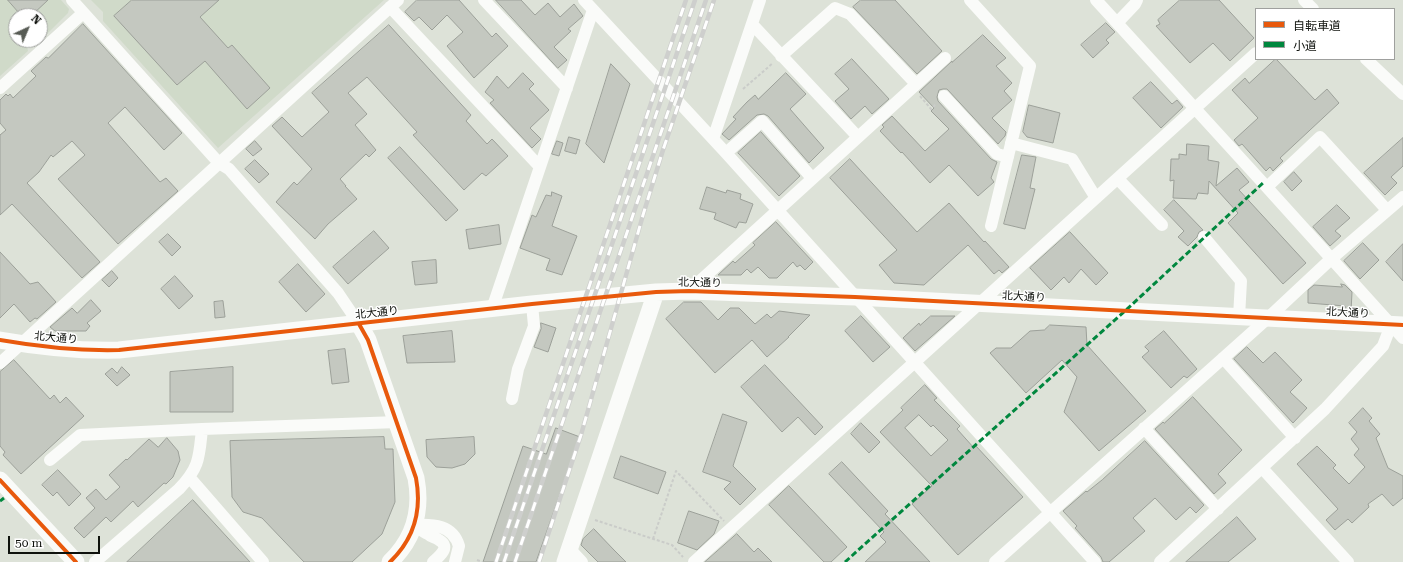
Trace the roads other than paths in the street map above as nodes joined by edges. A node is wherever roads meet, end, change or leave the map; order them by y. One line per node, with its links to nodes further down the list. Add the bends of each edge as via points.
1 (72, 0): 11 (street)
2 (484, 0): 20 (street)
3 (584, 0): 10 (street)
4 (760, 0): 13 (street)
5 (970, 0): 26 (street, via 1030,66)
6 (1096, 0): 12 (street)
7 (1137, 0): 12 (street)
8 (394, 4): 29 (street); 30 (street)
9 (840, 4): 15 (street); 18 (street)
10 (593, 10): 20 (street); 25 (street)
11 (83, 12): 19 (street); 29 (street)
12 (1117, 23): 23 (street)
13 (752, 24): 15 (street); 25 (street)
14 (1255, 54): 23 (street)
15 (781, 56): 24 (street)
16 (945, 58): 18 (street)
17 (1367, 60): 21 (street)
18 (915, 86): 24 (street)
19 (0, 88)
20 (567, 88): 30 (street)
21 (1401, 88)
22 (944, 96): 28 (street, via 997,154)
23 (1195, 108): 32 (street); 33 (street)
24 (858, 137): 31 (street)
25 (713, 139): 27 (street)
26 (1011, 143): 28 (street); 35 (street, via 1072,159)
27 (726, 154): 31 (street, via 762,121); 36 (street)
28 (1008, 157): 39 (street)
29 (219, 163): 50 (street, via 229,169 338,293); 54 (street)
30 (540, 168): 47 (street)
31 (812, 178): 36 (street)
32 (1118, 179): 35 (street); 38 (street)
33 (1267, 187): 37 (street, via 1320,137); 41 (street)
34 (1403, 197): 37 (street)
35 (1096, 198): 46 (street)
36 (778, 210): 42 (street); 44 (street)
37 (1387, 210): 41 (street)
38 (1162, 225)
39 (991, 226)
40 (1204, 238): 48 (street, via 1242,281)
41 (1331, 259): 49 (street); 51 (street)
42 (689, 291): 43 (street, 北大通り); 44 (street, 北大通り)
43 (656, 292): 45 (street, 北大通り); 70 (street)
44 (855, 297): 46 (street, 北大通り); 57 (street)
45 (532, 304): 47 (street, 北大通り); 58 (street, via 534,326 518,369)
46 (980, 304): 48 (street, 北大通り); 57 (street)
47 (492, 308): 50 (street, 北大通り)
48 (1239, 317): 49 (street, 北大通り)
49 (1268, 318): 51 (street, 北大通り); 55 (street)
50 (359, 324): 54 (street, 北大通り, via 119,350 70,350); 59 (street, via 368,340)
51 (1397, 325): 52 (street); 62 (street, via 1383,346)
52 (1403, 338)
53 (0, 340): 54 (street, 北大通り)
54 (21, 344): 56 (street)
55 (1223, 358): 60 (street); 62 (street)
56 (0, 363)
57 (915, 363): 68 (street); 78 (street)
58 (512, 399)
59 (398, 422): 61 (street); 69 (street, via 418,488)
60 (1144, 428): 67 (street); 68 (street)
61 (202, 429): 63 (street, via 80,435); 65 (street, via 199,460)
62 (1295, 438): 64 (street)
63 (50, 460)
64 (1262, 468): 67 (street); 82 (street)
65 (190, 478): 72 (street); 73 (street)
66 (0, 480): 71 (street)
67 (1218, 509): 81 (street)
68 (1050, 512): 79 (street); 80 (street)
69 (415, 525): 74 (street, via 399,554); 75 (street, via 443,544 444,552); 76 (street, via 432,524 450,531 459,546)
70 (567, 555): 77 (street)
71 (76, 562)
72 (95, 562)
73 (263, 562)
74 (390, 562)
75 (433, 562)
76 (455, 562)
77 (582, 562)
78 (694, 562)
79 (995, 562)
80 (1095, 562)
81 (1160, 562)
82 (1348, 562)

